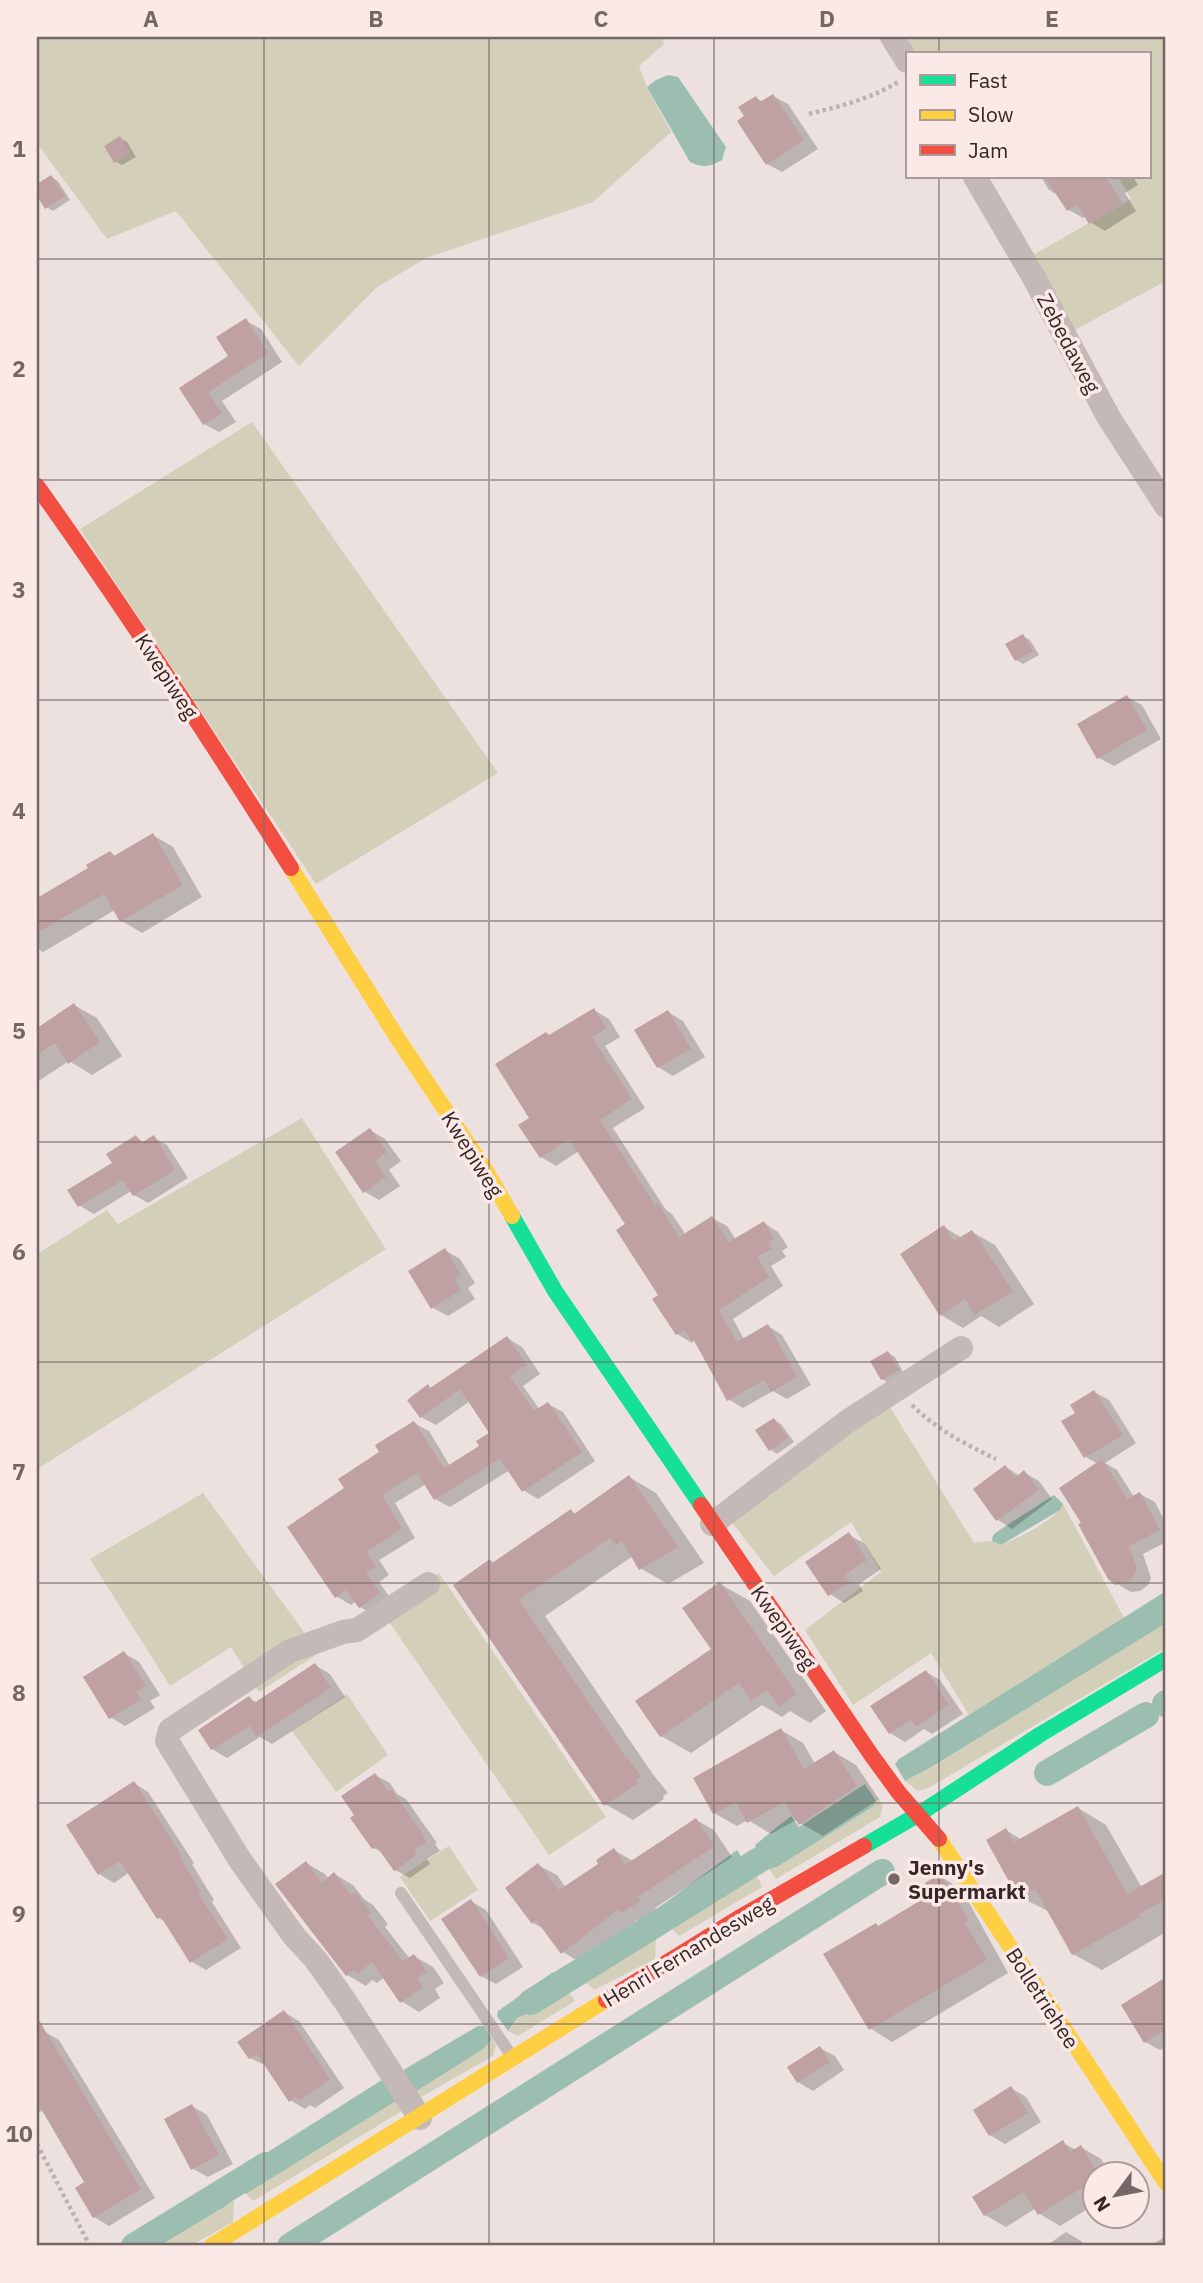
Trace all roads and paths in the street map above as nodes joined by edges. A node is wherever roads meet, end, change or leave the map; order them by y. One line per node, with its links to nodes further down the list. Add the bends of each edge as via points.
1 (892, 37): 2 (street)
2 (906, 59)
3 (906, 76): 4 (path, via 852,103)
4 (809, 114)
5 (976, 178): 7 (street, Zebedaweg, via 1109,418)
6 (37, 486): 11 (street, Kwepiweg, via 228,768 486,1171 555,1291)
7 (1166, 506)
8 (961, 1348): 9 (street)
9 (897, 1390): 10 (path, via 930,1423); 11 (street, via 848,1421)
10 (996, 1460)
11 (712, 1524): 14 (street, Kwepiweg, via 872,1756)
12 (428, 1584): 17 (street, via 357,1630 290,1651 170,1730 167,1741 240,1860 347,2004)
13 (1166, 1659): 14 (street, Henri Fernandesweg)
14 (919, 1814): 16 (street, Henri Fernandesweg, via 737,1919); 19 (street, Bolletriehee, via 943,1843)
15 (401, 1893): 16 (lane)
16 (513, 2058): 17 (street, Henri Fernandesweg)
17 (420, 2118): 21 (street, Henri Fernandesweg)
18 (37, 2144): 20 (path)
19 (1166, 2183)
20 (90, 2246)
21 (211, 2246)

